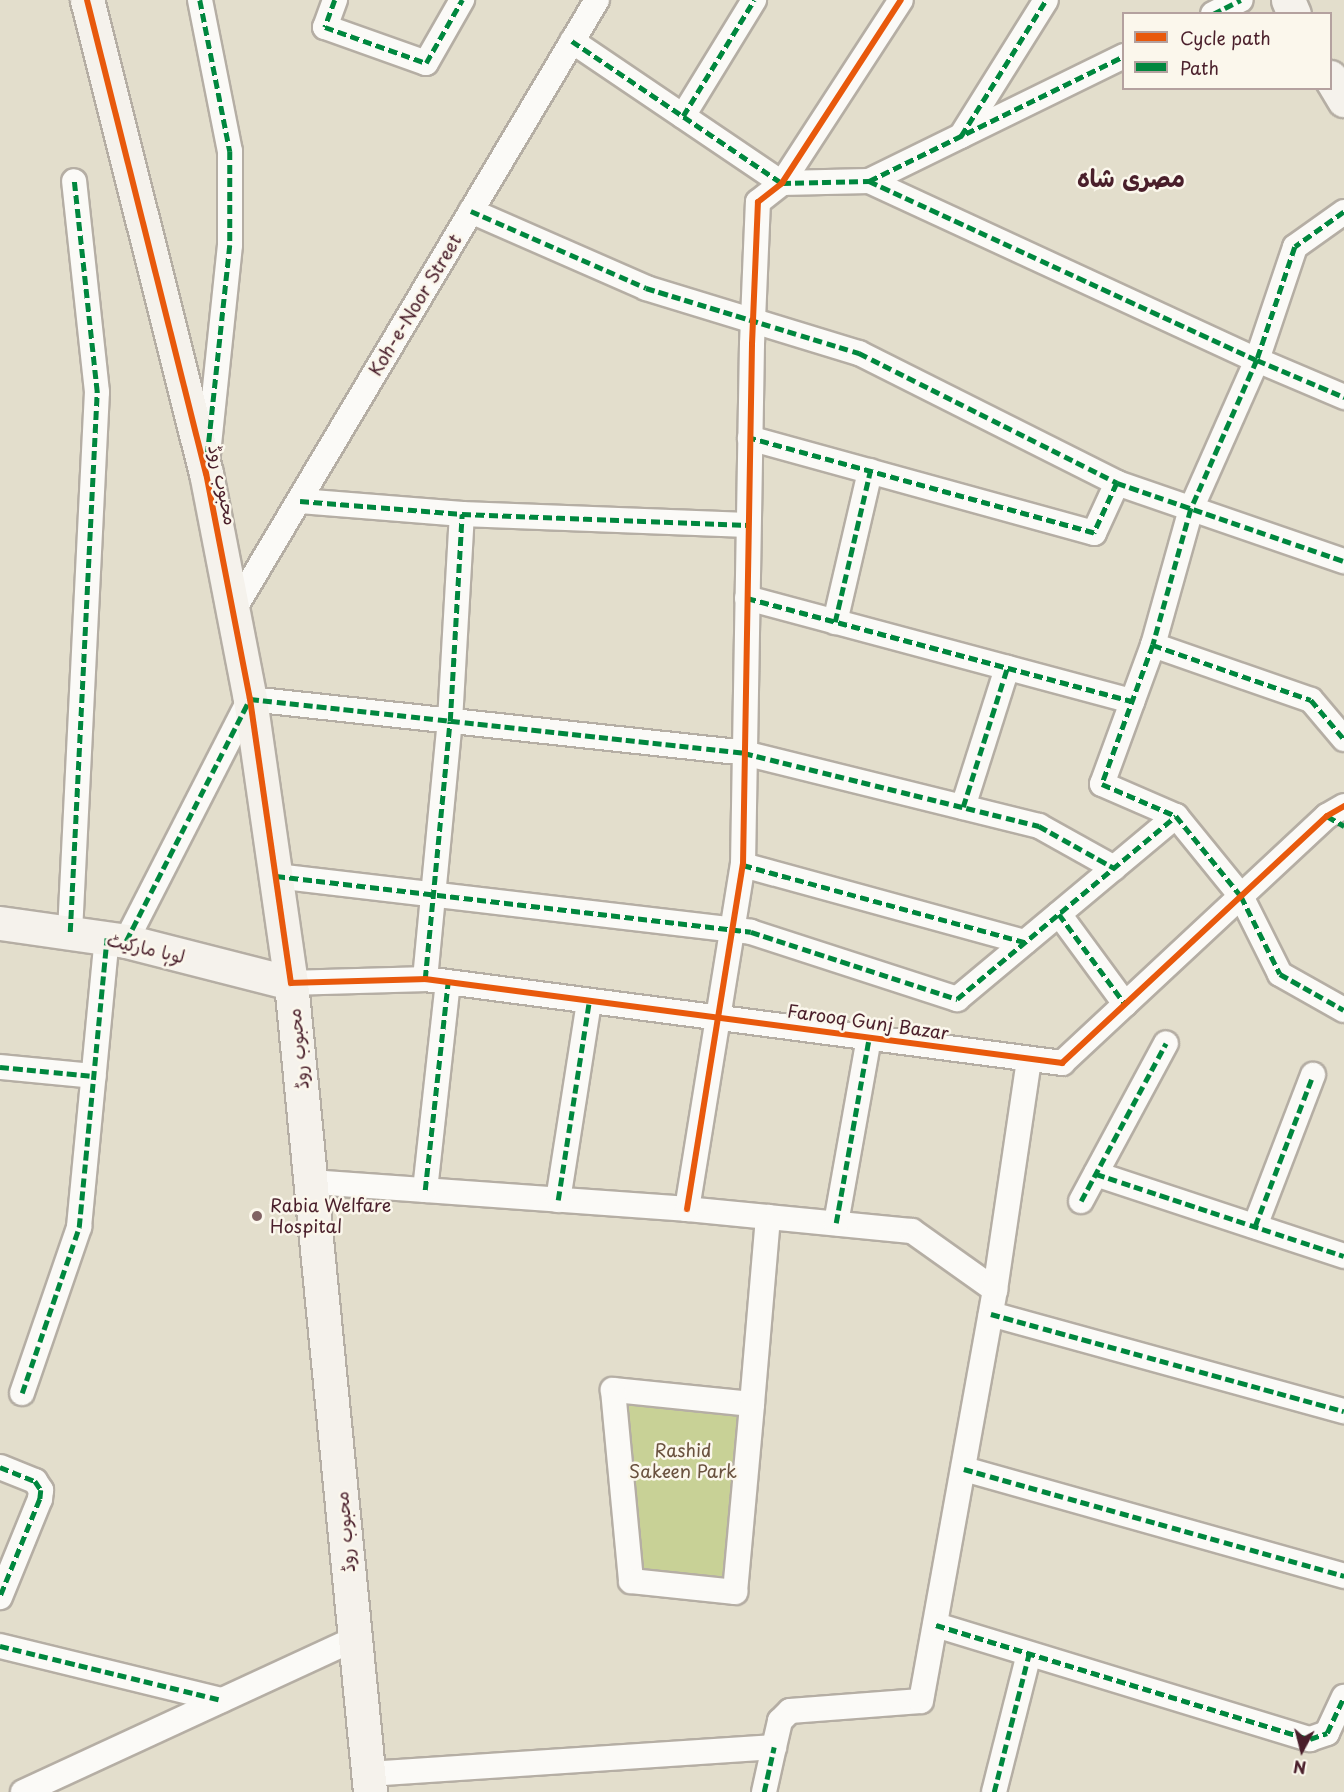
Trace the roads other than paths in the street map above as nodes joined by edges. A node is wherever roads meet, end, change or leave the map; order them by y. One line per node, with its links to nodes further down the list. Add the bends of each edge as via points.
1 (87, 0): 27 (main road, محبوب روڈ)
2 (200, 0): 27 (street, via 230,151 230,244)
3 (335, 0): 4 (street, via 325,27 426,63)
4 (462, 0)
5 (597, 0): 11 (street, Koh-e-Noor Street)
6 (753, 0): 15 (street)
7 (902, 0): 19 (street)
8 (1046, 0): 16 (street)
9 (1242, 0): 10 (street)
10 (1217, 12)
11 (572, 41): 15 (street); 20 (street, Koh-e-Noor Street)
12 (1122, 57): 16 (street)
13 (1332, 80): 14 (main road)
14 (1344, 100)
15 (683, 116): 19 (street)
16 (961, 136): 17 (street)
17 (869, 180): 19 (street); 23 (street)
18 (74, 181): 55 (street, via 98,392)
19 (782, 183): 22 (street, via 758,202)
20 (471, 211): 22 (street, via 646,288); 29 (street, Koh-e-Noor Street)
21 (1344, 212): 23 (street, via 1295,247)
22 (753, 320): 25 (street); 28 (street, via 859,353)
23 (1257, 360): 24 (street); 30 (street)
24 (1344, 397)
25 (750, 438): 26 (street); 32 (street)
26 (870, 471): 28 (street, via 1094,533); 36 (street)
27 (206, 473): 35 (main road, محبوب روڈ)
28 (1117, 483): 30 (street)
29 (300, 501): 31 (street); 35 (street, Koh-e-Noor Street)
30 (1191, 509): 33 (street); 37 (street)
31 (462, 513): 32 (street); 41 (street)
32 (748, 525): 34 (street)
33 (1344, 561)
34 (747, 598): 36 (street); 43 (street)
35 (233, 611): 39 (main road, محبوب روڈ)
36 (835, 622): 38 (street)
37 (1153, 645): 40 (street); 42 (street, via 1311,700)
38 (1007, 668): 40 (street); 44 (street)
39 (250, 699): 41 (street); 49 (main road, محبوب روڈ); 56 (street)
40 (1132, 701): 45 (street, via 1102,784)
41 (450, 720): 43 (street); 50 (street)
42 (1344, 740)
43 (744, 753): 44 (street); 47 (street)
44 (963, 807): 48 (street, via 1039,826)
45 (1176, 816): 48 (street); 51 (street)
46 (1338, 816): 51 (street, Farooq Gunj Bazar)
47 (742, 865): 54 (street); 57 (street)
48 (1114, 868): 52 (street)
49 (276, 876): 50 (street); 60 (main road, محبوب روڈ)
50 (433, 894): 54 (street); 58 (street)
51 (1241, 896): 62 (street, Farooq Gunj Bazar); 63 (street, via 1280,974)
52 (1059, 914): 57 (street); 62 (street)
53 (0, 923): 55 (main road, لوہا مارکیٹ)
54 (733, 930): 57 (street, via 751,932 957,999); 64 (street)
55 (70, 932): 56 (main road, لوہا مارکیٹ)
56 (117, 940): 60 (main road, لوہا مارکیٹ); 70 (street)
57 (1025, 942)
58 (424, 979): 59 (street, Farooq Gunj Bazar); 60 (street, Farooq Gunj Bazar)
59 (448, 982): 61 (street, Farooq Gunj Bazar); 73 (street)
60 (291, 983): 72 (main road, محبوب روڈ)
61 (589, 1001): 64 (street, Farooq Gunj Bazar); 74 (street)
62 (1125, 1004): 67 (street, Farooq Gunj Bazar, via 1062,1063)
63 (1344, 1010)
64 (718, 1016): 65 (street, Farooq Gunj Bazar); 76 (street)
65 (869, 1038): 67 (street, Farooq Gunj Bazar); 78 (street)
66 (1166, 1043): 71 (street)
67 (1029, 1059): 81 (street)
68 (0, 1066): 70 (street)
69 (1312, 1075): 79 (street)
70 (94, 1076): 83 (street, via 80,1227)
71 (1096, 1174): 75 (street); 79 (street)
72 (312, 1182): 73 (street); 91 (main road, محبوب روڈ)
73 (425, 1190): 74 (street)
74 (558, 1200): 76 (street)
75 (1081, 1201)
76 (687, 1209): 77 (street)
77 (768, 1217): 78 (street); 84 (street)
78 (836, 1223): 81 (street, via 912,1231)
79 (1255, 1227): 80 (street)
80 (1344, 1256)
81 (995, 1290): 82 (street)
82 (991, 1314): 85 (street); 87 (street)
83 (22, 1393)
84 (752, 1404): 84 (street, via 735,1592 631,1581 613,1390)
85 (1344, 1411)
86 (0, 1467): 89 (street, via 35,1481 41,1490)
87 (964, 1469): 88 (street); 90 (street)
88 (1344, 1576)
89 (0, 1597)
90 (936, 1625): 93 (street); 96 (street, via 921,1701 790,1711 780,1720)
91 (356, 1638): 95 (street); 97 (main road, محبوب روڈ)
92 (0, 1646): 95 (street)
93 (1029, 1654): 94 (street, via 1310,1739 1327,1733); 98 (street)
94 (1344, 1697)
95 (222, 1700): 99 (street)
96 (774, 1747): 97 (street); 100 (street)
97 (370, 1783)
98 (996, 1791)
99 (23, 1792)
100 (764, 1792)

